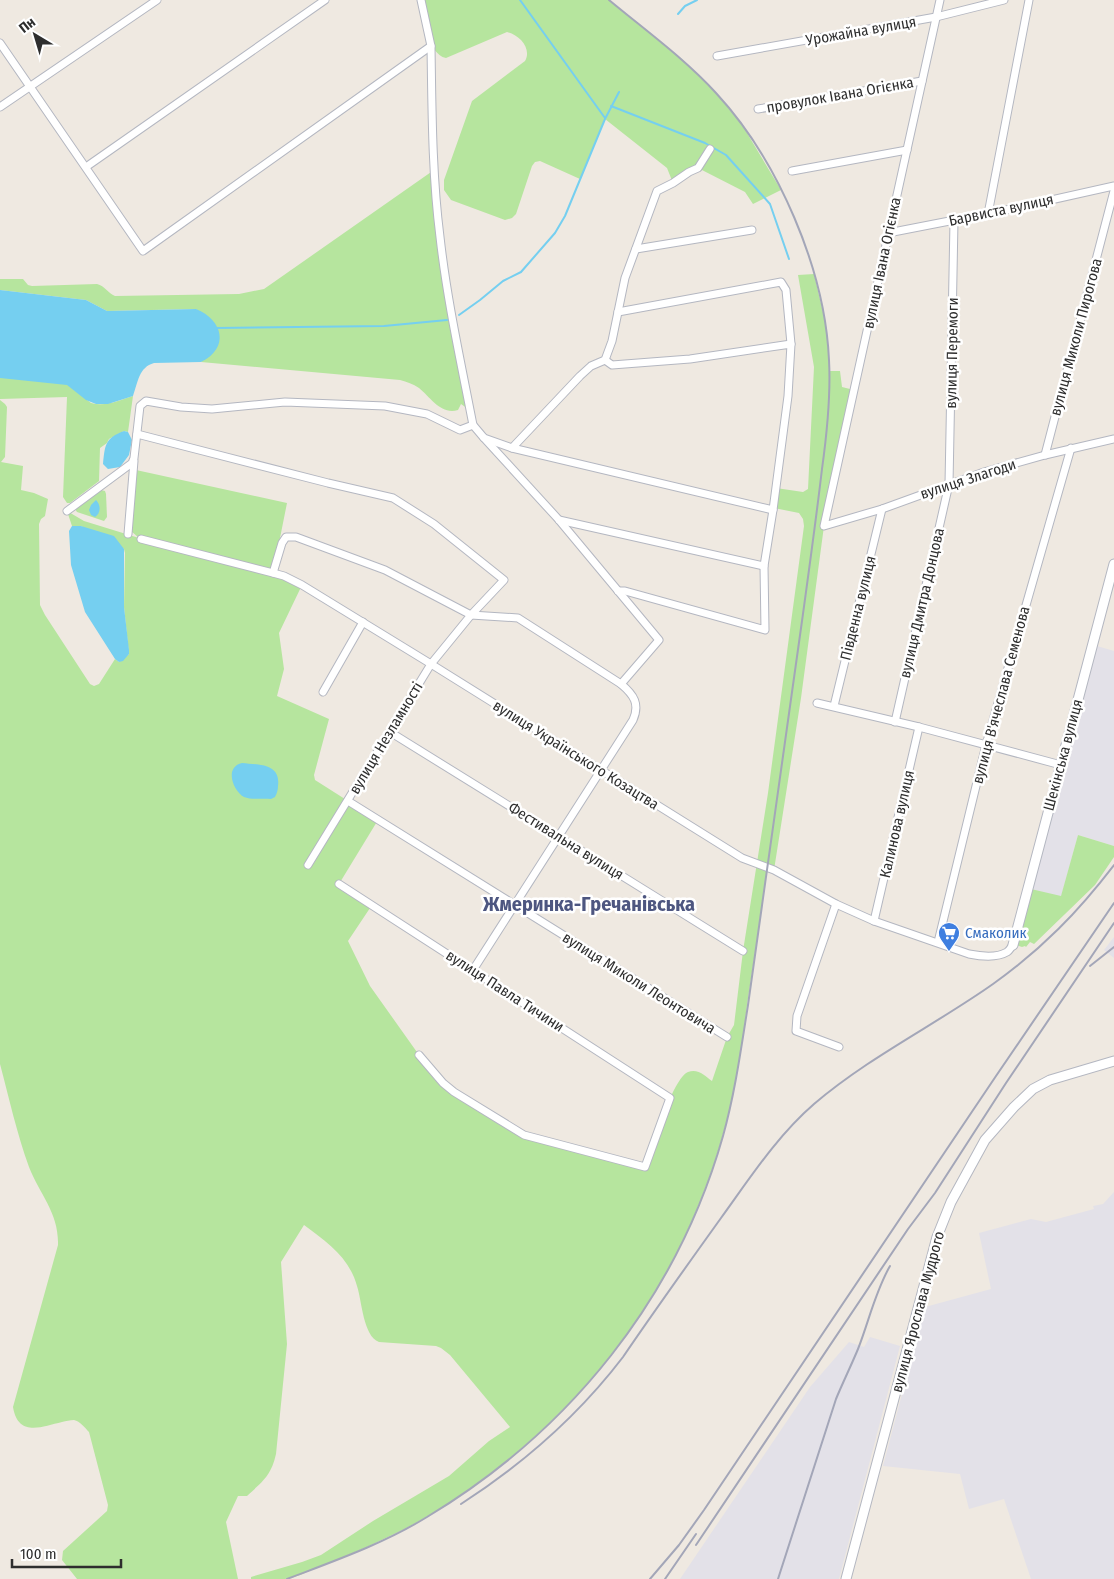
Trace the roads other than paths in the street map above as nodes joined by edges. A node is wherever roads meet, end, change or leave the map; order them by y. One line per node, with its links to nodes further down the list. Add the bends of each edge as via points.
1 (157, 0): 12 (street)
2 (325, 0): 17 (street)
3 (421, 0): 9 (street)
4 (940, 0): 7 (street, вулиця Івана Огієнка)
5 (1004, 0): 7 (street, Урожайна вулиця)
6 (1029, 0): 21 (street)
7 (936, 18): 10 (street, Урожайна вулиця); 11 (street, вулиця Івана Огієнка)
8 (0, 43): 12 (street)
9 (431, 46): 17 (street, via 143,251); 29 (street, via 439,228)
10 (717, 56)
11 (922, 81): 14 (street, провулок Івана Огієнка); 16 (street, вулиця Івана Огієнка)
12 (30, 86): 13 (street); 17 (street)
13 (0, 108)
14 (758, 109)
15 (710, 149): 25 (street, via 698,168 657,191)
16 (907, 150): 18 (street); 24 (street, вулиця Івана Огієнка)
17 (86, 167)
18 (792, 171)
19 (1114, 186): 21 (street, Барвиста вулиця)
20 (1114, 191): 35 (street, вулиця Миколи Пирогова)
21 (988, 214): 22 (street, Барвиста вулиця)
22 (954, 221): 24 (street, Барвиста вулиця); 37 (street, вулиця Перемоги)
23 (752, 230): 25 (street)
24 (888, 233): 42 (street, вулиця Івана Огієнка)
25 (636, 249): 26 (street, via 625,278)
26 (618, 312): 27 (street, via 781,282 786,290); 28 (street)
27 (791, 344): 28 (street, via 690,359 612,365); 39 (street, via 788,396)
28 (605, 360): 33 (street, via 580,376)
29 (473, 425): 30 (street, via 460,430 427,414 385,406 285,402 212,409 146,402 140,406); 31 (street)
30 (136, 434): 36 (street); 49 (street, вулиця Незламності, via 393,498 434,524 504,580)
31 (484, 438): 33 (street); 41 (street)
32 (1114, 439): 34 (street, вулиця Злагоди)
33 (512, 448): 39 (street)
34 (1071, 448): 35 (street, вулиця Злагоди); 59 (street, вулиця В'ячеслава Семенова)
35 (1045, 455): 37 (street, вулиця Злагоди)
36 (134, 458): 40 (street, via 132,463); 43 (street)
37 (949, 484): 38 (street, вулиця Злагоди); 56 (street, вулиця Дмитра Донцова)
38 (882, 509): 42 (street, вулиця Злагоди); 55 (street, Південна вулиця)
39 (773, 510): 46 (street)
40 (66, 511)
41 (559, 520): 46 (street); 48 (street)
42 (824, 526)
43 (128, 534)
44 (141, 539): 47 (street, вулиця Українського Козацтва)
45 (1114, 564): 60 (street, Шекінська вулиця)
46 (764, 566): 48 (street, via 764,630 625,590)
47 (273, 573): 49 (street, via 282,543 286,537 296,537 385,570); 50 (street, вулиця Українського Козацтва, via 302,584)
48 (618, 591): 52 (street, via 659,640)
49 (470, 615): 51 (street, вулиця Незламності); 52 (street, via 518,618)
50 (363, 622): 51 (street, вулиця Українського Козацтва); 53 (street)
51 (432, 664): 58 (street, вулиця Незламності); 61 (street, вулиця Українського Козацтва)
52 (621, 684): 61 (street, via 633,697 637,712)
53 (323, 692)
54 (817, 703): 55 (street)
55 (834, 706): 56 (street)
56 (895, 722): 57 (street)
57 (919, 728): 59 (street); 68 (street, Калинова вулиця)
58 (390, 732): 62 (street, вулиця Незламності); 63 (street, Фестивальна вулиця)
59 (986, 745): 60 (street); 69 (street, вулиця В'ячеслава Семенова)
60 (1061, 765): 70 (street, Шекінська вулиця)
61 (600, 770): 63 (street); 66 (street, вулиця Українського Козацтва, via 742,858 774,870)
62 (348, 801): 64 (street, вулиця Незламності); 67 (street, вулиця Миколи Леонтовича)
63 (559, 836): 67 (street); 71 (street, Фестивальна вулиця)
64 (308, 865)
65 (339, 884): 72 (street, вулиця Павла Тичини)
66 (836, 904): 68 (street, вулиця Українського Козацтва); 74 (street, via 797,1016 796,1031)
67 (514, 906): 72 (street); 73 (street, вулиця Миколи Леонтовича)
68 (874, 921): 69 (street, вулиця Українського Козацтва)
69 (938, 942): 70 (street, вулиця Українського Козацтва, via 977,956 999,955)
70 (1013, 945)
71 (743, 951)
72 (474, 970): 75 (street, вулиця Павла Тичини, via 670,1098 645,1167 524,1136 454,1092)
73 (727, 1037)
74 (839, 1047)
75 (419, 1055)
76 (1114, 1061): 77 (street, вулиця Ярослава Мудрого, via 1050,1080 1033,1089 985,1140 951,1202 937,1237)
77 (846, 1579)

